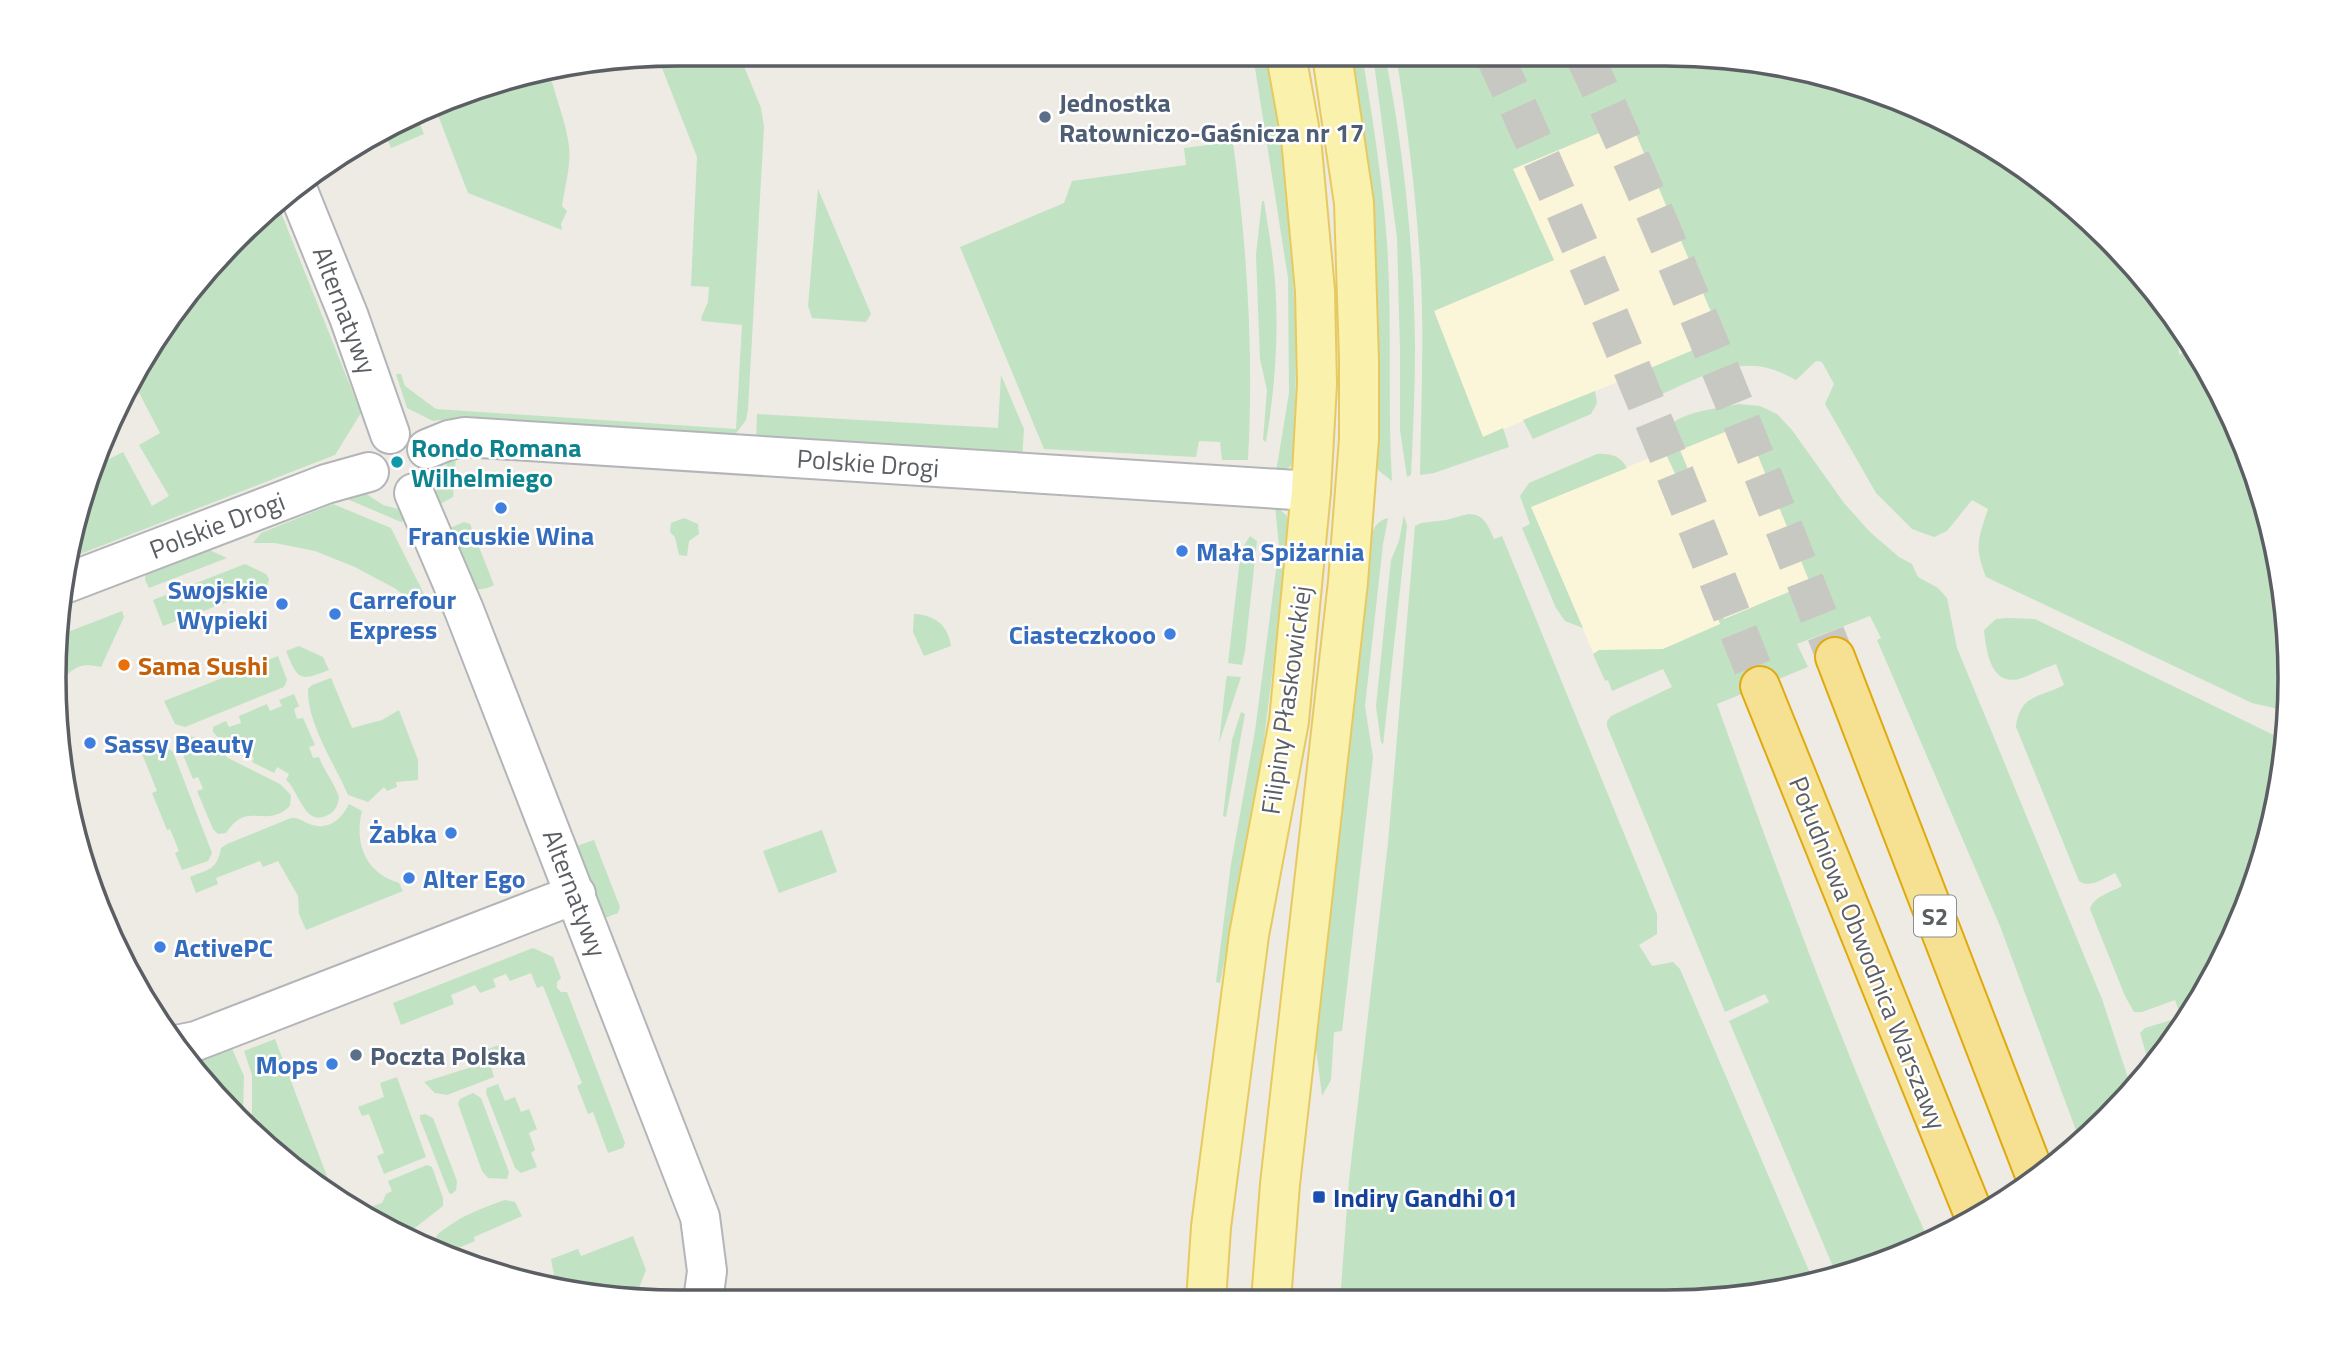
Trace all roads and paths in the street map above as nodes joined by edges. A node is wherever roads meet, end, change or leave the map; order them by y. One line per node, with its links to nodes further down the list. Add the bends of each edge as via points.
1 (1288, 66): 7 (main road, Filipiny Płaskowickiej, via 1301,138 1315,291 1317,384)
2 (1334, 66): 18 (main road, Filipiny Płaskowickiej, via 1354,203 1359,439)
3 (301, 197): 4 (street, Alternatywy)
4 (390, 434): 5 (street, via 414,436); 6 (street, via 370,453)
5 (428, 449): 7 (street, Polskie Drogi, via 465,437); 8 (street, via 429,476)
6 (369, 472): 8 (street, via 372,481 388,494); 9 (street, Polskie Drogi, via 326,484)
7 (1311, 491): 17 (main road, Filipiny Płaskowickiej, via 1289,721 1249,935)
8 (414, 493): 12 (street, Alternatywy)
9 (75, 580)
10 (1835, 657): 14 (highway, S2)
11 (1760, 687): 15 (highway, Południowa Obwodnica Warszawy)
12 (576, 894): 13 (street); 16 (street, Alternatywy, via 700,1217)
13 (187, 1042)
14 (2032, 1168)
15 (1971, 1209)
16 (704, 1290)
17 (1207, 1290)
18 (1273, 1290)

